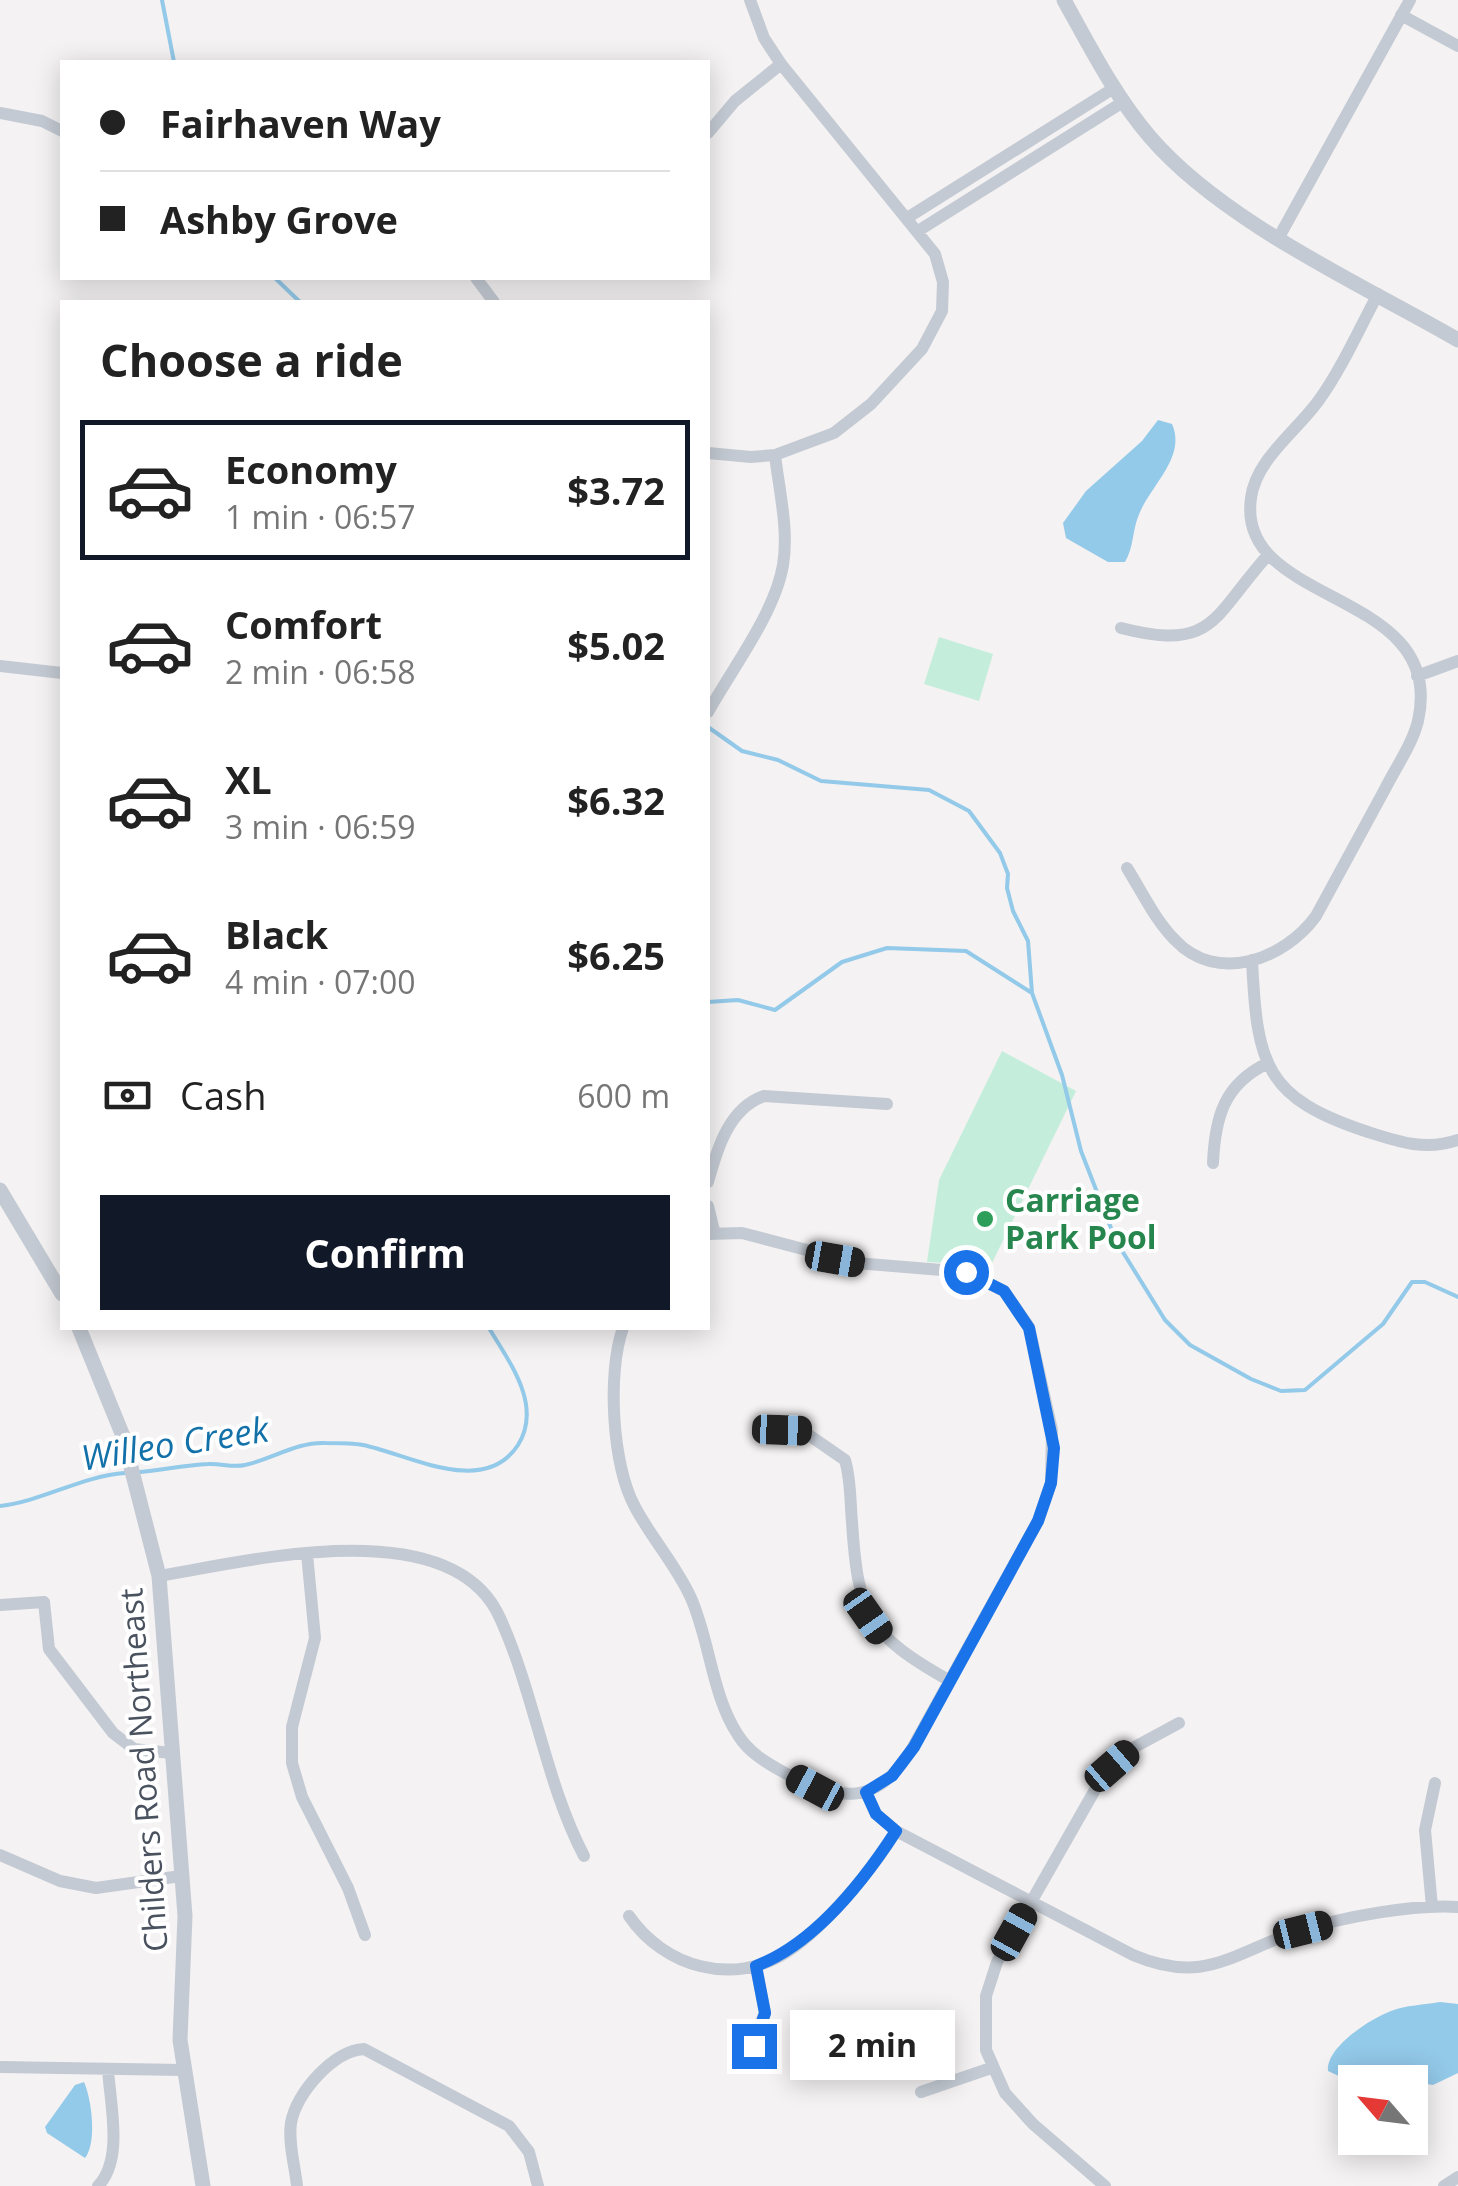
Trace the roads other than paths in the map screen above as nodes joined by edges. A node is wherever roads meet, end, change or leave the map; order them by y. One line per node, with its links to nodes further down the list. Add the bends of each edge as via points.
1 (750, 0): 6 (street)
2 (1064, 0): 7 (street)
3 (1410, 0): 4 (street)
4 (1402, 16): 5 (street); 13 (street)
5 (1458, 46)
6 (781, 64): 10 (street); 11 (street)
7 (1119, 95): 11 (street); 12 (street); 13 (street, via 1182,169)
8 (0, 113): 9 (street)
9 (60, 130)
10 (710, 132)
11 (907, 218): 12 (street)
12 (918, 231): 17 (street, via 943,282 942,311 931,338 851,422)
13 (1279, 236): 14 (street)
14 (1378, 294): 15 (street); 18 (street, via 1322,397 1256,478 1251,519)
15 (1458, 340)
16 (710, 453): 17 (street)
17 (775, 454): 24 (street, via 783,564 769,605)
18 (1268, 555): 19 (street, via 1222,614 1200,631 1166,638); 23 (street, via 1385,626)
19 (1122, 628)
20 (1458, 661): 23 (street)
21 (0, 666): 22 (street)
22 (60, 673)
23 (1417, 676): 26 (street, via 1413,736 1316,916 1290,945)
24 (710, 708)
25 (1127, 868): 26 (street, via 1184,948 1217,962)
26 (1252, 960): 27 (street, via 1256,1025)
27 (1268, 1063): 29 (street, via 1321,1116 1406,1144); 30 (street, via 1224,1100 1214,1127)
28 (887, 1104): 31 (street, via 764,1096 750,1101 732,1120)
29 (1458, 1140)
30 (1213, 1164)
31 (710, 1177)
32 (0, 1190): 34 (street)
33 (711, 1232): 41 (street, via 742,1233 856,1262 966,1272 994,1283 1022,1313 1052,1430 1051,1483 1038,1521)
34 (60, 1291)
35 (80, 1330): 39 (street, Childers Road Northeast, via 123,1436)
36 (623, 1330): 45 (street, via 614,1366 626,1489 690,1596 731,1723 748,1749 815,1788)
37 (782, 1430): 41 (street, via 803,1430 845,1460 854,1564 868,1616 894,1647)
38 (307, 1554): 39 (street); 48 (street, via 353,1550 424,1561 466,1578 488,1600 505,1630); 54 (street, via 315,1638 292,1727 292,1763)
39 (159, 1576): 43 (street, Childers Road Northeast)
40 (0, 1604): 43 (street, via 44,1602 49,1649 113,1734 134,1750)
41 (950, 1681): 45 (street, via 903,1764)
42 (1179, 1724): 50 (street, via 1131,1750 1100,1780)
43 (171, 1753): 49 (street, Childers Road Northeast)
44 (1435, 1782): 51 (street, via 1426,1830)
45 (866, 1792): 46 (street, via 876,1814)
46 (896, 1831): 50 (street); 55 (street, via 802,1940)
47 (0, 1855): 49 (street, via 60,1881 96,1888)
48 (584, 1856)
49 (181, 1876): 60 (street, Childers Road Northeast)
50 (1030, 1902): 51 (street, via 1132,1956 1182,1970 1228,1962 1303,1930); 58 (street, via 986,1996)
51 (1432, 1907): 52 (street)
52 (1458, 1907)
53 (629, 1916): 55 (street, via 652,1942 684,1961 706,1969)
54 (365, 1935)
55 (756, 1966): 57 (street, via 765,2013)
56 (0, 2067): 59 (street)
57 (742, 2067)
58 (991, 2068): 61 (street); 67 (street, via 1015,2106)
59 (108, 2070): 60 (street); 63 (street, via 112,2156)
60 (184, 2070): 64 (street, Childers Road Northeast)
61 (921, 2092)
62 (1458, 2177): 68 (street)
63 (98, 2186)
64 (202, 2186)
65 (298, 2186): 66 (street, via 291,2125 300,2099 336,2059 364,2049 509,2126 529,2152)
66 (538, 2186)
67 (1105, 2186)
68 (1444, 2186)

